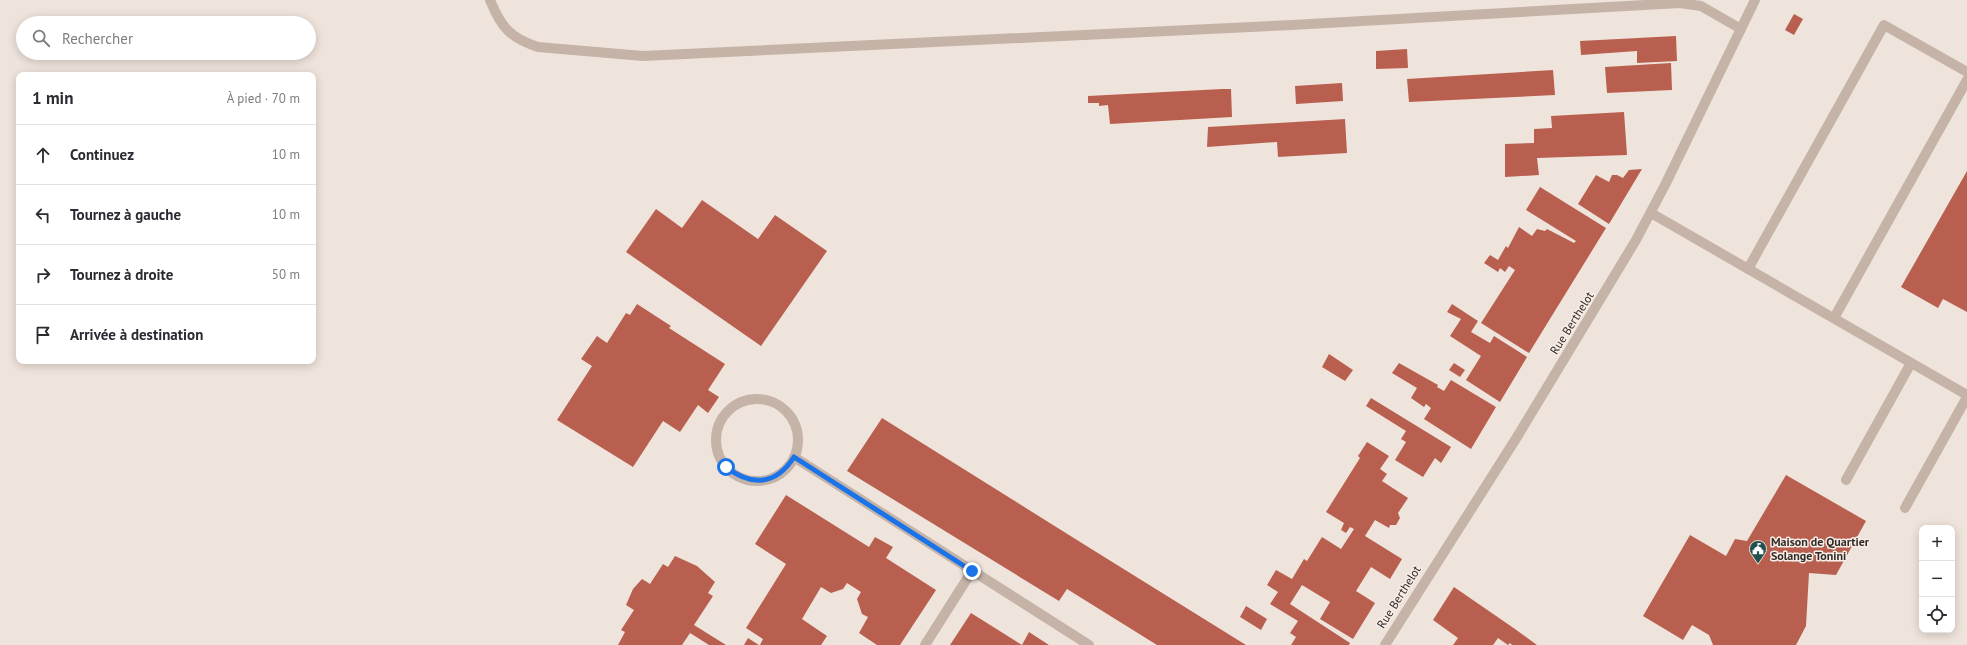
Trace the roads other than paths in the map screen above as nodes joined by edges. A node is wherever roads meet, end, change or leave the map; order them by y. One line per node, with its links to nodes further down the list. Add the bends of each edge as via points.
1 (490, 0): 3 (street, via 502,25 511,35 525,43 538,47 643,56 1292,25 1680,3 1701,6)
2 (1755, 0): 3 (street, Rue Berthelot)
3 (1741, 29): 6 (street, Rue Berthelot)
4 (1967, 72): 7 (street, via 1884,25)
5 (1967, 80): 8 (street)
6 (1651, 214): 7 (street); 17 (street, Rue Berthelot, via 1594,312)
7 (1748, 269): 8 (street)
8 (1834, 318): 9 (street)
9 (1911, 363): 10 (street); 12 (street)
10 (1967, 396): 13 (street)
11 (794, 457): 11 (street, via 798,444 792,418 784,408 772,401 745,400 733,406 718,428 716,442 722,461 737,475 749,480 763,480 776,476 786,469); 14 (street)
12 (1846, 480)
13 (1905, 508)
14 (972, 571): 15 (street); 16 (street)
15 (925, 645)
16 (1089, 645)
17 (1384, 645)

